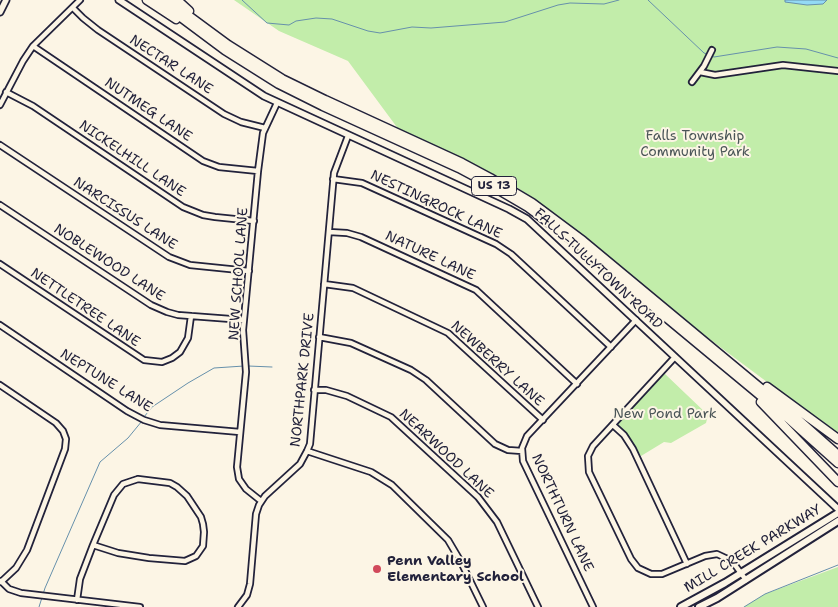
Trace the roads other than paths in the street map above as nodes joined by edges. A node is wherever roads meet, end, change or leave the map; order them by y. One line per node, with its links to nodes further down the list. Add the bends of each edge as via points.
1 (6, 0): 9 (street)
2 (80, 0): 8 (street)
3 (119, 0): 18 (street, FALLS-TULLYTOWN ROAD)
4 (147, 0): 12 (highway)
5 (158, 0): 12 (highway, US 13)
6 (167, 0): 10 (highway, US 13)
7 (177, 0): 10 (highway)
8 (73, 8): 11 (street); 20 (street, NECTAR LANE, via 105,34 224,114)
9 (0, 12)
10 (202, 26): 37 (highway, US 13, via 296,86 462,163 532,203 583,240)
11 (33, 46): 17 (street); 23 (street, NUTMEG LANE, via 203,161 219,167)
12 (225, 50): 39 (highway, US 13, via 294,92 459,168 515,199 580,245)
13 (712, 50): 15 (street)
14 (838, 71): 15 (street, via 783,66 715,75)
15 (700, 72): 16 (street)
16 (692, 82)
17 (6, 92): 19 (street); 26 (street, NICKELHILL LANE, via 33,106 184,207 203,215)
18 (277, 103): 20 (street, NEW SCHOOL LANE); 21 (street, FALLS-TULLYTOWN ROAD)
19 (0, 105)
20 (265, 128): 23 (street, NEW SCHOOL LANE)
21 (348, 136): 24 (street, NORTHPARK DRIVE); 33 (street, FALLS-TULLYTOWN ROAD, via 520,215)
22 (0, 145): 29 (street, NARCISSUS LANE, via 168,257 190,265)
23 (258, 171): 26 (street, NEW SCHOOL LANE)
24 (333, 179): 27 (street, NORTHPARK DRIVE); 36 (street, NESTINGROCK LANE, via 362,183 501,247)
25 (0, 205): 31 (street, NOBLEWOOD LANE, via 143,301 167,312)
26 (254, 221): 29 (street, NEW SCHOOL LANE)
27 (329, 232): 30 (street, NORTHPARK DRIVE); 40 (street, NATURE LANE, via 361,237 476,290)
28 (0, 264): 31 (street, NETTLETREE LANE, via 144,360 162,362 180,352 188,338)
29 (249, 271): 32 (street, NEW SCHOOL LANE)
30 (324, 284): 35 (street, NORTHPARK DRIVE); 43 (street, NEWBERRY LANE, via 353,288 448,333)
31 (191, 316): 32 (street, NOBLEWOOD LANE)
32 (244, 320): 45 (street, NEW SCHOOL LANE, via 246,372)
33 (636, 320): 36 (street, NORTHTURN LANE); 38 (street, FALLS-TULLYTOWN ROAD)
34 (0, 325): 45 (street, NEPTUNE LANE, via 144,420 160,425)
35 (319, 337): 42 (street, NORTHPARK DRIVE); 48 (street, via 351,343 412,370 495,444 508,450)
36 (611, 347): 40 (street, NORTHTURN LANE)
37 (711, 347): 46 (highway); 49 (highway, US 13)
38 (675, 357): 44 (street); 53 (street, FALLS-TULLYTOWN ROAD)
39 (732, 372): 50 (highway, US 13); 51 (highway)
40 (577, 384): 43 (street, NORTHTURN LANE)
41 (0, 385): 60 (street, via 56,423 66,439 27,550 16,568)
42 (314, 390): 47 (street, NORTHPARK DRIVE); 66 (street, NEARWOOD LANE, via 336,392 391,417 478,497 497,522)
43 (542, 420): 48 (street, NORTHTURN LANE, via 527,436)
44 (613, 425): 57 (street, via 633,449); 57 (street, via 590,451 588,467 631,559 642,570 658,575)
45 (240, 432): 52 (street, NEW SCHOOL LANE, via 237,467 240,479 246,489)
46 (838, 439)
47 (308, 451): 52 (street, NORTHPARK DRIVE, via 300,464); 65 (street, via 371,472 392,485 448,540)
48 (522, 451): 67 (street, NORTHTURN LANE, via 523,462)
49 (838, 455)
50 (838, 463)
51 (838, 482)
52 (261, 501): 64 (street, via 256,514 250,584)
53 (838, 509)
54 (838, 513): 58 (main road, MILL CREEK PARKWAY)
55 (838, 522): 59 (main road, MILL CREEK PARKWAY)
56 (93, 545): 56 (street, via 114,495 123,484 132,480 155,481 177,487 187,496 203,524 202,549 185,561 118,553); 61 (street, via 80,579)
57 (687, 564): 58 (street, via 717,554 732,561)
58 (741, 573): 59 (street); 68 (main road, MILL CREEK PARKWAY)
59 (746, 580): 69 (main road, MILL CREEK PARKWAY)
60 (1, 581): 61 (street, via 9,589 21,593)
61 (77, 600): 62 (street)
62 (131, 606): 63 (street)
63 (140, 607)
64 (238, 607)
65 (482, 607)
66 (538, 607)
67 (593, 607)
68 (681, 607)
69 (699, 607)

